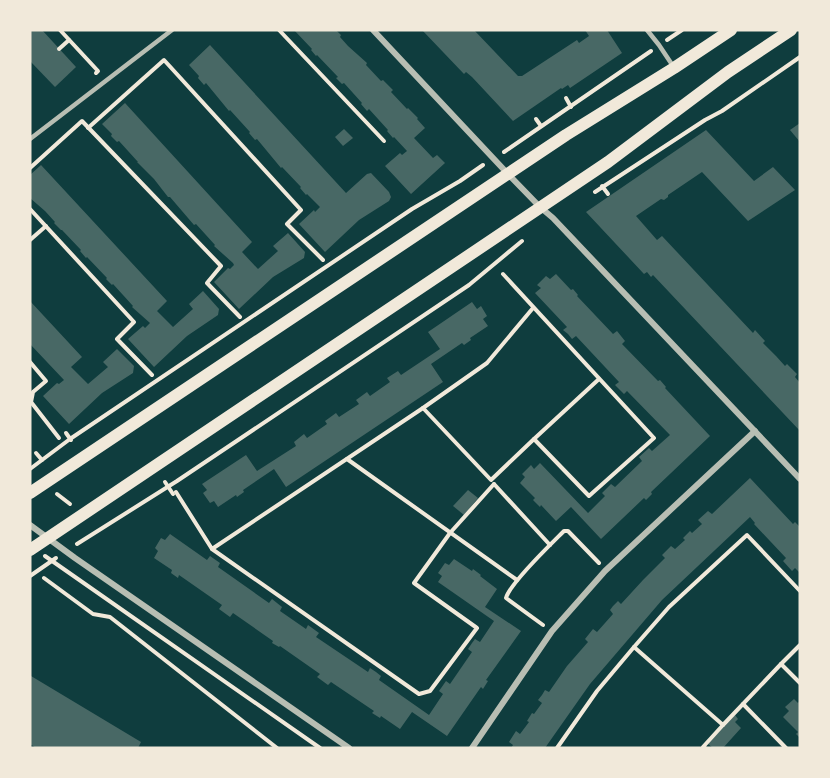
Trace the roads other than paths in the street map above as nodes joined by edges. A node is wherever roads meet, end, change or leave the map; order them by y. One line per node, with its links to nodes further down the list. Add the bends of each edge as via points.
1 (172, 30): 7 (lane)
2 (373, 30): 8 (street)
3 (647, 30): 6 (lane)
4 (731, 30): 6 (main road)
5 (791, 30): 9 (main road)
6 (674, 68): 8 (main road)
7 (30, 139)
8 (508, 174): 9 (street); 12 (main road)
9 (540, 207): 10 (street); 14 (main road)
10 (755, 431): 11 (street); 17 (street, via 605,571 552,631)
11 (800, 479)
12 (30, 493)
13 (30, 525): 14 (street)
14 (47, 538): 15 (main road); 16 (street)
15 (30, 550)
16 (349, 748)
17 (472, 748)

